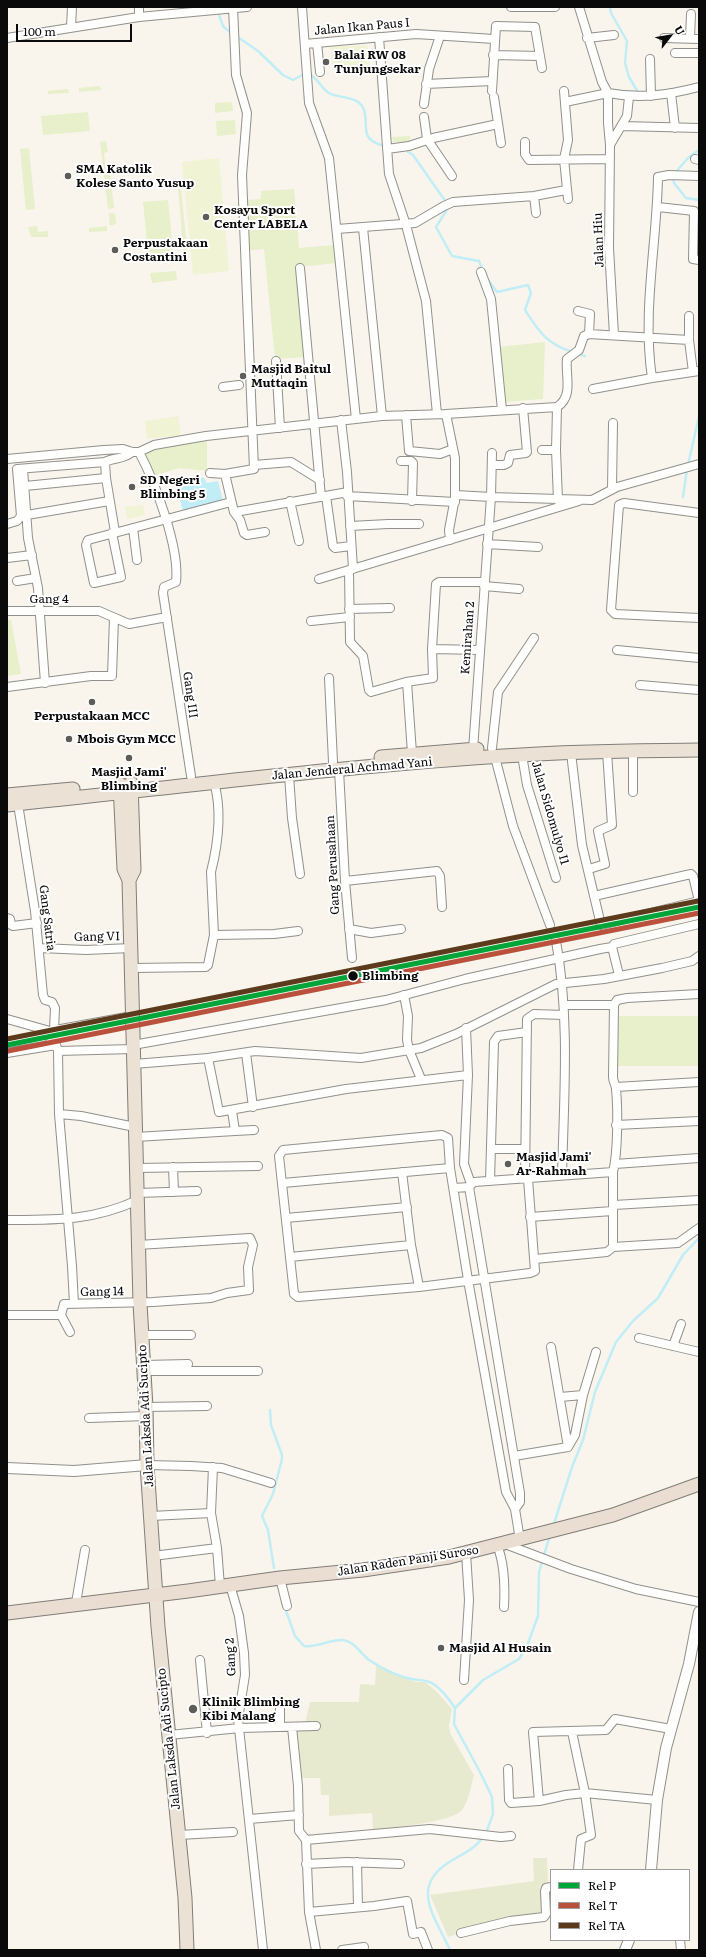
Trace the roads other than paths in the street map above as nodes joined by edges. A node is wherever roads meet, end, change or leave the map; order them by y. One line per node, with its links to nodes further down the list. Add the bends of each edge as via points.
1 (72, 7): 12 (street)
2 (139, 7): 11 (street)
3 (247, 7): 8 (street)
4 (302, 7): 23 (street)
5 (511, 7): 6 (street)
6 (555, 7)
7 (579, 7): 17 (street)
8 (233, 8): 9 (street); 75 (street, via 236,75 246,113 242,175)
9 (187, 10): 11 (street)
10 (691, 14): 19 (street)
11 (139, 17): 12 (street)
12 (71, 28): 16 (street)
13 (614, 35): 17 (street)
14 (440, 36): 15 (street, Jalan Ikan Paus I, via 422,34); 20 (street, Jalan Ikan Paus I); 32 (street)
15 (379, 37): 22 (street, Jalan Ikan Paus I); 50 (street)
16 (7, 38)
17 (587, 38): 35 (street)
18 (664, 38): 19 (street)
19 (690, 38): 21 (street)
20 (494, 39): 26 (street); 27 (street, via 496,26 534,26)
21 (699, 39)
22 (317, 43): 23 (street, Jalan Ikan Paus I); 30 (street)
23 (305, 44): 62 (street, via 311,110 329,158)
24 (699, 52): 25 (street)
25 (676, 53)
26 (493, 55): 27 (street); 31 (street)
27 (540, 56): 29 (street)
28 (650, 59): 37 (street)
29 (542, 68)
30 (320, 72)
31 (492, 81): 32 (street); 42 (street)
32 (426, 84): 40 (street)
33 (698, 87): 36 (street)
34 (564, 91): 39 (street)
35 (608, 93): 38 (street); 39 (street); 49 (street, Jalan Hiu)
36 (671, 93): 37 (street); 44 (street)
37 (651, 94): 38 (street)
38 (629, 97): 43 (street, via 627,116)
39 (565, 102): 51 (street, via 568,140)
40 (424, 104)
41 (424, 117): 46 (street)
42 (498, 124): 46 (street); 48 (street)
43 (622, 126): 44 (street); 49 (street)
44 (676, 128): 45 (street)
45 (699, 128)
46 (427, 139): 50 (street, via 409,146); 53 (street)
47 (525, 142): 51 (street, via 525,154 528,159)
48 (501, 143)
49 (610, 145): 52 (street, Jalan Hiu)
50 (387, 149): 60 (street, via 389,174)
51 (564, 159): 52 (street); 55 (street)
52 (610, 159): 69 (street, Jalan Hiu, via 609,248)
53 (452, 176)
54 (699, 176): 58 (street, via 658,177)
55 (566, 190): 56 (street); 57 (street)
56 (534, 196): 59 (street); 60 (street, via 447,204 421,220)
57 (568, 199)
58 (658, 207): 63 (street, via 694,211 693,259); 70 (street)
59 (536, 213)
60 (406, 225): 61 (street); 81 (street, via 426,301)
61 (363, 228): 62 (street); 84 (street)
62 (337, 229): 85 (street)
63 (699, 260)
64 (300, 268): 88 (street)
65 (481, 272): 80 (street, via 491,299)
66 (578, 311): 68 (street, via 590,314)
67 (689, 316): 71 (street)
68 (589, 334): 69 (street); 78 (street, via 582,338 567,360 568,394 564,402)
69 (614, 335): 70 (street)
70 (647, 338): 71 (street); 74 (street)
71 (689, 340): 73 (street)
72 (276, 362): 89 (street)
73 (696, 371): 74 (street)
74 (652, 378): 77 (street)
75 (245, 385): 76 (street); 90 (street)
76 (222, 387)
77 (593, 388)
78 (557, 407): 79 (street); 93 (street)
79 (523, 408): 80 (street); 100 (street, via 527,452 510,455 508,463 504,465)
80 (502, 410): 82 (street)
81 (437, 414): 82 (street); 83 (street)
82 (446, 414): 91 (street)
83 (406, 415): 84 (street); 91 (street, via 409,450 440,454)
84 (382, 416): 85 (street)
85 (356, 419): 86 (street)
86 (341, 420): 88 (street); 109 (street)
87 (613, 423): 108 (street)
88 (314, 424): 89 (street); 106 (street)
89 (280, 428): 90 (street)
90 (251, 430): 94 (street, via 154,445); 99 (street)
91 (453, 449): 112 (street)
92 (542, 450): 93 (street)
93 (556, 450): 113 (street)
94 (136, 452): 96 (street, via 123,449); 98 (street, via 127,458); 122 (street, via 152,478)
95 (492, 453): 100 (street, Kemirahan 2)
96 (7, 458)
97 (401, 461): 116 (street, via 412,462)
98 (105, 462): 102 (street); 105 (street)
99 (254, 465): 104 (street, via 254,469); 106 (street, via 292,462)
100 (492, 465): 111 (street, Kemirahan 2)
101 (698, 465): 108 (street)
102 (23, 469): 107 (street); 123 (street, via 17,469 21,516 17,521)
103 (210, 473): 104 (street)
104 (224, 474): 118 (street)
105 (106, 478): 107 (street); 114 (street)
106 (320, 480): 110 (street)
107 (25, 486): 121 (street)
108 (610, 490): 117 (street, via 596,498)
109 (348, 494): 110 (street); 116 (street); 125 (street)
110 (324, 496): 115 (street); 133 (street, via 333,546)
111 (491, 497): 112 (street); 113 (street); 127 (street, Kemirahan 2)
112 (455, 499): 116 (street); 130 (street, via 449,530)
113 (558, 500): 117 (street)
114 (109, 501): 121 (street); 128 (street)
115 (290, 501): 119 (street); 131 (street)
116 (412, 501)
117 (579, 501): 127 (street)
118 (231, 502): 119 (street); 122 (street)
119 (235, 512): 129 (street, via 246,534)
120 (699, 512): 150 (street, via 624,503 619,505 611,610 615,614)
121 (27, 515): 135 (street)
122 (166, 518): 126 (street); 148 (street, Gang III, via 176,575 174,583 163,588)
123 (7, 524)
124 (419, 524): 125 (street)
125 (350, 526): 133 (street)
126 (133, 528): 128 (street); 137 (street)
127 (488, 528): 130 (street); 132 (street, Kemirahan 2)
128 (114, 532): 128 (street, via 90,539 86,543 94,583 121,577)
129 (265, 532)
130 (450, 540): 138 (street)
131 (299, 541)
132 (487, 544): 134 (street); 142 (street, Kemirahan 2)
133 (350, 546): 138 (street)
134 (538, 547)
135 (32, 555): 136 (street); 139 (street)
136 (7, 558)
137 (137, 560)
138 (351, 570): 140 (street); 147 (street)
139 (36, 578): 141 (street); 145 (street)
140 (319, 579)
141 (17, 581)
142 (484, 584): 143 (street); 153 (street, via 437,583); 154 (street, Kemirahan 2)
143 (519, 590)
144 (390, 608): 147 (street)
145 (39, 610): 146 (street, Gang 4); 149 (street, Gang 4, via 102,612); 159 (street)
146 (7, 611)
147 (350, 613): 151 (street); 158 (street, via 350,644 363,656 369,691)
148 (167, 617): 149 (street, Gang 4, via 129,624); 175 (street, Gang III)
149 (114, 618): 159 (street, via 112,676 91,676)
150 (699, 618)
151 (311, 621)
152 (534, 638): 166 (street, via 498,692)
153 (432, 649): 154 (street); 158 (street, via 433,678)
154 (480, 650): 164 (street, Kemirahan 2)
155 (617, 650): 156 (street)
156 (699, 658)
157 (329, 678): 173 (street, Gang Perusahaan)
158 (407, 682): 169 (street)
159 (45, 683): 161 (street)
160 (640, 685): 162 (street)
161 (7, 687)
162 (699, 690)
163 (699, 742): 166 (main road, Jalan Jenderal Achmad Yani, via 526,746)
164 (473, 750): 166 (main road, Jalan Jenderal Achmad Yani); 172 (main road, Jalan Jenderal Achmad Yani)
165 (699, 750): 168 (main road, Jalan Jenderal Achmad Yani)
166 (494, 752): 171 (main road, Jalan Jenderal Achmad Yani); 172 (main road, Jalan Jenderal Achmad Yani); 193 (street, via 514,826)
167 (607, 752): 168 (main road, Jalan Jenderal Achmad Yani); 170 (main road, Jalan Jenderal Achmad Yani); 183 (street, via 612,825 598,831 605,864)
168 (633, 752): 178 (street)
169 (412, 753): 172 (main road, Jalan Jenderal Achmad Yani); 173 (main road, Jalan Jenderal Achmad Yani)
170 (571, 753): 171 (main road, Jalan Jenderal Achmad Yani); 183 (street, via 582,845)
171 (522, 755): 185 (street, Jalan Sidomulyo I1, via 527,785)
172 (430, 756): 173 (main road, Jalan Jenderal Achmad Yani)
173 (336, 766): 174 (main road, Jalan Jenderal Achmad Yani); 175 (main road, Jalan Jenderal Achmad Yani); 186 (street, Gang Perusahaan)
174 (289, 775): 176 (main road, Jalan Jenderal Achmad Yani); 184 (street)
175 (191, 776): 177 (main road, Jalan Jenderal Achmad Yani)
176 (214, 782): 177 (main road, Jalan Jenderal Achmad Yani); 197 (street, via 218,817 212,872)
177 (129, 788): 179 (main road, Jalan Jenderal Achmad Yani); 180 (main road, Jalan Jenderal Achmad Yani); 182 (main road, Jalan Laksda Adi Sucipto); 182 (main road, via 134,800)
178 (634, 792)
179 (7, 795)
180 (98, 795): 181 (main road, Jalan Jenderal Achmad Yani); 182 (main road)
181 (12, 804): 191 (street, Gang Satria)
182 (126, 808): 201 (main road, Jalan Laksda Adi Sucipto, via 134,870 128,880)
183 (589, 869): 187 (street)
184 (300, 874)
185 (556, 878)
186 (345, 881): 189 (street, via 437,871 440,876); 194 (street, Gang Perusahaan)
187 (594, 896): 188 (street, via 690,874 693,876); 188 (street, via 602,925)
188 (699, 901)
189 (442, 907)
190 (7, 918): 191 (street, via 13,926)
191 (37, 923): 200 (street, Gang Satria)
192 (699, 924): 199 (street, via 615,944)
193 (550, 925)
194 (349, 929): 195 (street, via 371,933); 203 (street, Gang Perusahaan)
195 (401, 929)
196 (298, 930): 197 (street, via 259,935)
197 (214, 935): 206 (street, via 209,964 206,967)
198 (556, 941): 204 (street)
199 (612, 947): 204 (street); 207 (street)
200 (40, 948): 201 (street, Gang VI); 217 (street, Gang Satria, via 43,995 55,1008)
201 (131, 948): 206 (main road, Jalan Laksda Adi Sucipto)
202 (699, 956): 205 (street)
203 (352, 958)
204 (559, 958): 208 (street); 210 (street)
205 (695, 961): 207 (street)
206 (132, 968): 214 (main road, Jalan Laksda Adi Sucipto)
207 (619, 975): 208 (street, via 604,979)
208 (563, 982): 211 (street); 216 (street, via 535,993)
209 (699, 994): 212 (street, via 627,998 617,1000)
210 (404, 995): 220 (street); 221 (street, via 408,1016)
211 (564, 1005): 212 (street); 213 (street)
212 (614, 1005): 230 (street, via 613,1077)
213 (564, 1015): 218 (street, via 530,1016 527,1019); 248 (street)
214 (132, 1016): 217 (street); 220 (main road, Jalan Laksda Adi Sucipto)
215 (7, 1019): 217 (street)
216 (466, 1028): 221 (street, via 438,1042); 227 (street)
217 (51, 1031): 219 (street, via 43,1037)
218 (527, 1032): 239 (street, via 498,1036 494,1042); 240 (street)
219 (7, 1043)
220 (133, 1047): 222 (street); 226 (main road, Jalan Laksda Adi Sucipto)
221 (409, 1050): 224 (street, via 356,1058 290,1052); 228 (street)
222 (58, 1052): 223 (street, via 56,1045); 233 (street)
223 (7, 1053)
224 (246, 1053): 225 (street); 231 (street)
225 (208, 1058): 226 (street); 232 (street, via 218,1112)
226 (134, 1064): 238 (main road, Jalan Laksda Adi Sucipto)
227 (468, 1075): 228 (street); 252 (street, via 464,1164)
228 (421, 1079): 231 (street)
229 (699, 1082): 230 (street)
230 (616, 1087): 235 (street)
231 (253, 1106): 232 (street)
232 (232, 1111): 237 (street)
233 (58, 1114): 238 (street, via 80,1116); 263 (street)
234 (699, 1121): 235 (street)
235 (616, 1125): 246 (street)
236 (254, 1130): 237 (street)
237 (235, 1131): 238 (street)
238 (136, 1132): 244 (main road, Jalan Laksda Adi Sucipto)
239 (491, 1149): 240 (street); 250 (street)
240 (525, 1149): 249 (street)
241 (699, 1158): 246 (street)
242 (258, 1166): 243 (street)
243 (173, 1167): 244 (street); 255 (street)
244 (137, 1168): 256 (main road, Jalan Laksda Adi Sucipto)
245 (450, 1168): 247 (street); 251 (street, via 450,1141 442,1135 283,1150 280,1156); 253 (street)
246 (614, 1168): 248 (street); 259 (street)
247 (402, 1172): 251 (street); 258 (street)
248 (562, 1175): 249 (street)
249 (527, 1179): 250 (street); 260 (street)
250 (490, 1181): 252 (street)
251 (283, 1183): 261 (street)
252 (470, 1185): 253 (street); 270 (street)
253 (454, 1188): 271 (street)
254 (197, 1191): 255 (street)
255 (174, 1192): 256 (street)
256 (138, 1196): 263 (street, via 100,1215); 265 (main road, Jalan Laksda Adi Sucipto)
257 (699, 1200): 259 (street)
258 (407, 1207): 261 (street); 266 (street)
259 (613, 1208): 260 (street); 267 (street)
260 (530, 1217): 269 (street)
261 (286, 1218): 268 (street)
262 (7, 1220): 263 (street)
263 (67, 1220): 274 (street)
264 (699, 1228): 267 (street, via 678,1242)
265 (138, 1245): 273 (main road, Jalan Laksda Adi Sucipto); 273 (street, Gang 14, via 246,1238 250,1239 252,1245 248,1262 248,1291 228,1292 211,1298)
266 (411, 1245): 268 (street); 272 (street)
267 (613, 1246): 269 (street, via 607,1252)
268 (290, 1257): 272 (street, via 294,1294 298,1297)
269 (534, 1259): 270 (street, via 535,1270 532,1273)
270 (484, 1278): 271 (street); 295 (street)
271 (468, 1280): 272 (street); 301 (street, via 506,1492)
272 (419, 1288)
273 (140, 1303): 274 (street, Gang 14); 279 (main road, Jalan Laksda Adi Sucipto)
274 (74, 1304): 276 (street, Gang 14, via 64,1304)
275 (7, 1315): 276 (street)
276 (61, 1315): 278 (street)
277 (681, 1324): 282 (street)
278 (70, 1332)
279 (142, 1335): 280 (street); 287 (main road, Jalan Laksda Adi Sucipto)
280 (191, 1335)
281 (638, 1338): 282 (street)
282 (673, 1346): 285 (street)
283 (551, 1347): 290 (street)
284 (596, 1352): 289 (street)
285 (699, 1352)
286 (188, 1364): 287 (street)
287 (144, 1368): 288 (street); 292 (main road, Jalan Laksda Adi Sucipto)
288 (258, 1371)
289 (583, 1395): 290 (street); 294 (street, via 575,1435)
290 (560, 1397): 294 (street)
291 (207, 1406): 292 (street)
292 (146, 1412): 293 (street); 296 (main road, Jalan Laksda Adi Sucipto)
293 (89, 1418)
294 (568, 1447): 295 (street)
295 (514, 1456): 301 (street, via 520,1493 520,1502)
296 (147, 1465): 297 (street); 298 (street, via 74,1471); 303 (main road, Jalan Laksda Adi Sucipto)
297 (213, 1467): 299 (street); 302 (street, via 214,1488)
298 (7, 1468)
299 (271, 1482)
300 (699, 1484): 304 (highway, Jalan Raden Panji Suroso, via 614,1515)
301 (515, 1509): 304 (street)
302 (210, 1513): 303 (street); 306 (street, Gang 2)
303 (151, 1516): 309 (main road, Jalan Laksda Adi Sucipto)
304 (520, 1540): 305 (highway, Jalan Raden Panji Suroso)
305 (501, 1544): 308 (highway, Jalan Raden Panji Suroso); 313 (street, via 636,1589); 316 (street)
306 (217, 1548): 309 (street); 311 (street, Gang 2)
307 (85, 1550): 314 (street)
308 (466, 1553): 310 (highway, Jalan Raden Panji Suroso, via 363,1570); 320 (street, via 469,1600)
309 (153, 1556): 312 (main road, Jalan Laksda Adi Sucipto)
310 (280, 1578): 311 (highway, Jalan Raden Panji Suroso); 315 (street)
311 (225, 1585): 312 (highway, Jalan Raden Panji Suroso); 325 (street, Gang 2, via 239,1616 244,1653 245,1675 238,1713)
312 (156, 1595): 314 (highway, Jalan Raden Panji Suroso); 329 (main road, Jalan Laksda Adi Sucipto)
313 (699, 1602)
314 (76, 1603): 318 (highway, Jalan Raden Panji Suroso)
315 (287, 1606)
316 (504, 1607)
317 (699, 1612): 326 (street, via 689,1664)
318 (7, 1613)
319 (200, 1660): 328 (street)
320 (464, 1680)
321 (280, 1709): 323 (street)
322 (316, 1726): 324 (street)
323 (280, 1727): 324 (street); 325 (street)
324 (292, 1727): 334 (street)
325 (240, 1728): 328 (street); 335 (street, Gang 2)
326 (671, 1729): 327 (street, via 613,1720 606,1730); 332 (street)
327 (572, 1732): 331 (street); 333 (street, via 533,1732)
328 (207, 1733): 329 (street)
329 (169, 1735): 337 (main road, Jalan Laksda Adi Sucipto)
330 (508, 1769): 333 (street, via 509,1802)
331 (585, 1793): 332 (street); 333 (street); 343 (street, via 590,1835 581,1839)
332 (657, 1800): 344 (street)
333 (539, 1801)
334 (299, 1814): 335 (street); 339 (street, via 299,1831)
335 (249, 1819): 351 (street, Gang 2)
336 (233, 1832): 337 (street)
337 (179, 1835): 350 (main road, Jalan Laksda Adi Sucipto, via 185,1898)
338 (511, 1836): 339 (street, via 456,1834 430,1829)
339 (306, 1840): 341 (street)
340 (357, 1862): 341 (street); 342 (street); 346 (street)
341 (306, 1864): 347 (street)
342 (400, 1864)
343 (578, 1869)
344 (651, 1869)
345 (548, 1889): 348 (street, via 544,1917 510,1921)
346 (358, 1907): 347 (street); 354 (street, via 407,1901 413,1934 421,1932)
347 (309, 1912): 352 (street)
348 (462, 1933)
349 (364, 1947): 353 (street)
350 (186, 1950)
351 (263, 1950)
352 (316, 1950)
353 (342, 1950)
354 (428, 1950)

